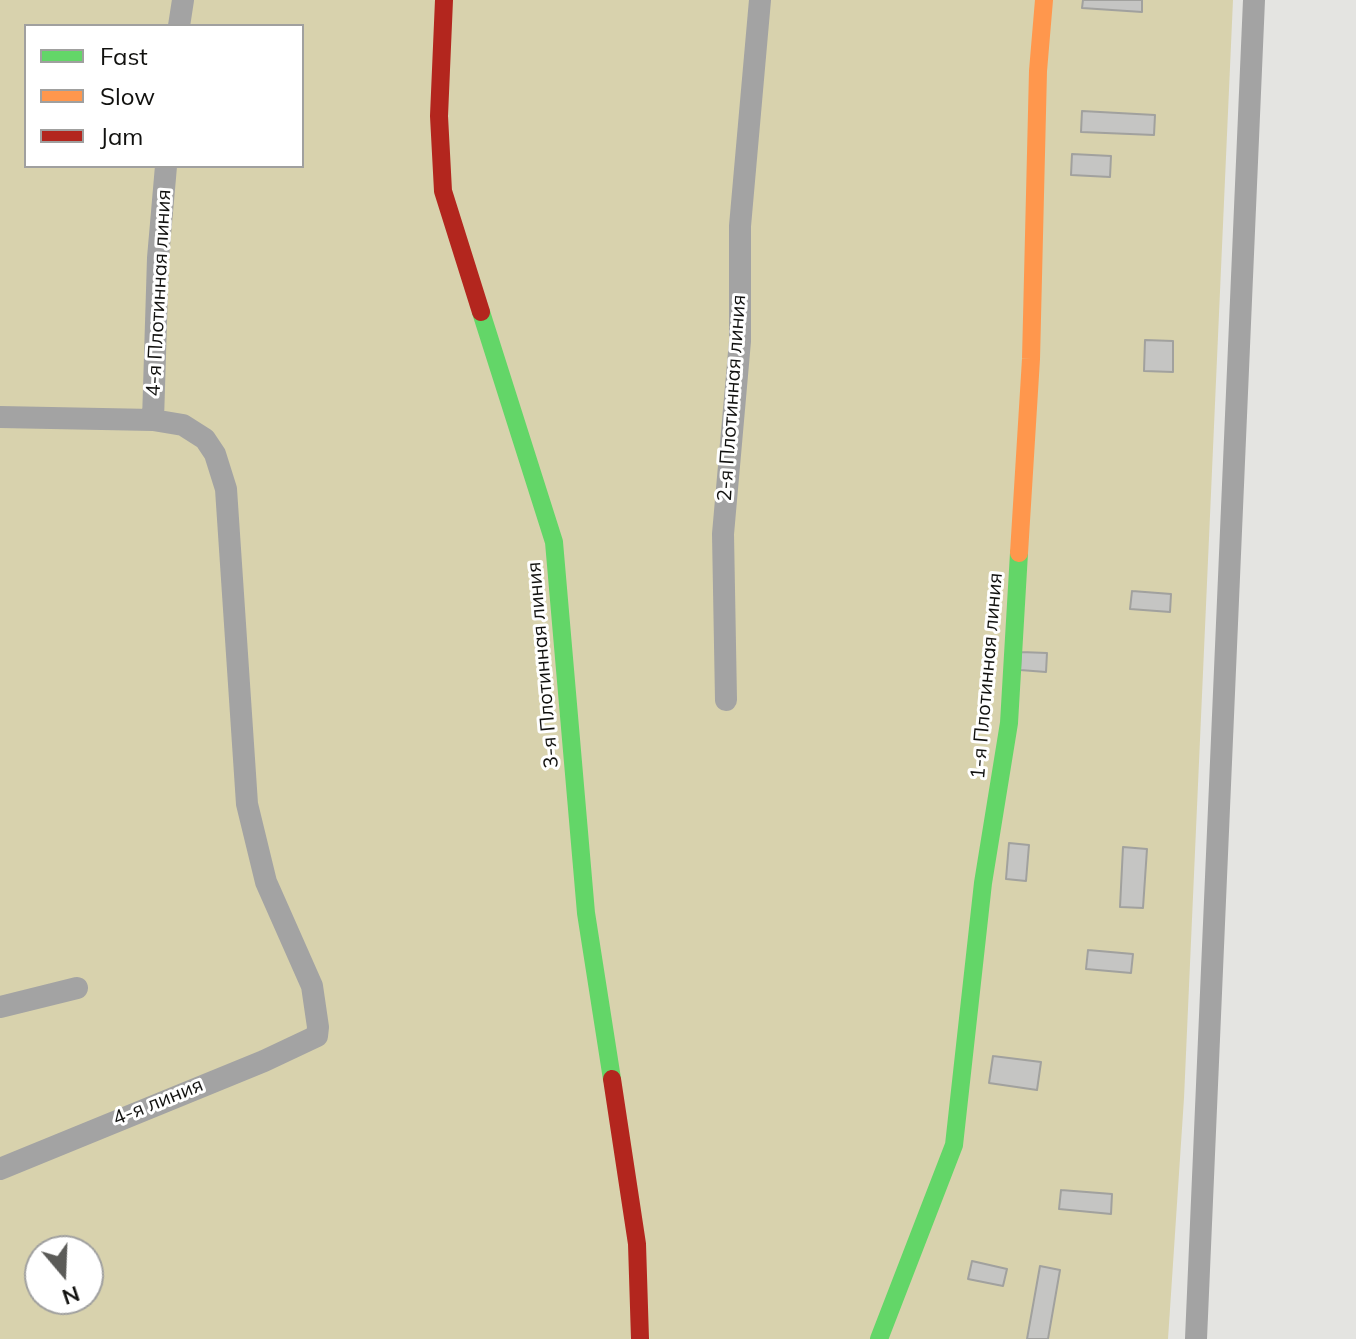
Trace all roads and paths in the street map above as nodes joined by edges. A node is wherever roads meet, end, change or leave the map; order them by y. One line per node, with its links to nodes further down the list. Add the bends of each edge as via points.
1 (183, 0): 6 (street)
2 (444, 0): 14 (street, 3-я Плотинная линия, via 439,116 443,191 554,542 586,913 637,1244)
3 (760, 0): 10 (street, 2-я Плотинная линия, via 740,226 740,341 723,534)
4 (1044, 0): 15 (street, 1-я Плотинная линия, via 1031,359 1009,723 983,883 954,1145)
5 (1254, 0): 16 (street)
6 (179, 24)
7 (166, 168): 9 (street, 4-я Плотинная линия)
8 (0, 417): 9 (street)
9 (153, 420): 13 (street, 4-я линия, via 183,425 205,439 222,469 247,804 266,882 312,986 317,1036)
10 (726, 700)
11 (77, 988): 12 (street)
12 (0, 1007)
13 (0, 1169)
14 (640, 1339)
15 (879, 1339)
16 (1196, 1339)

